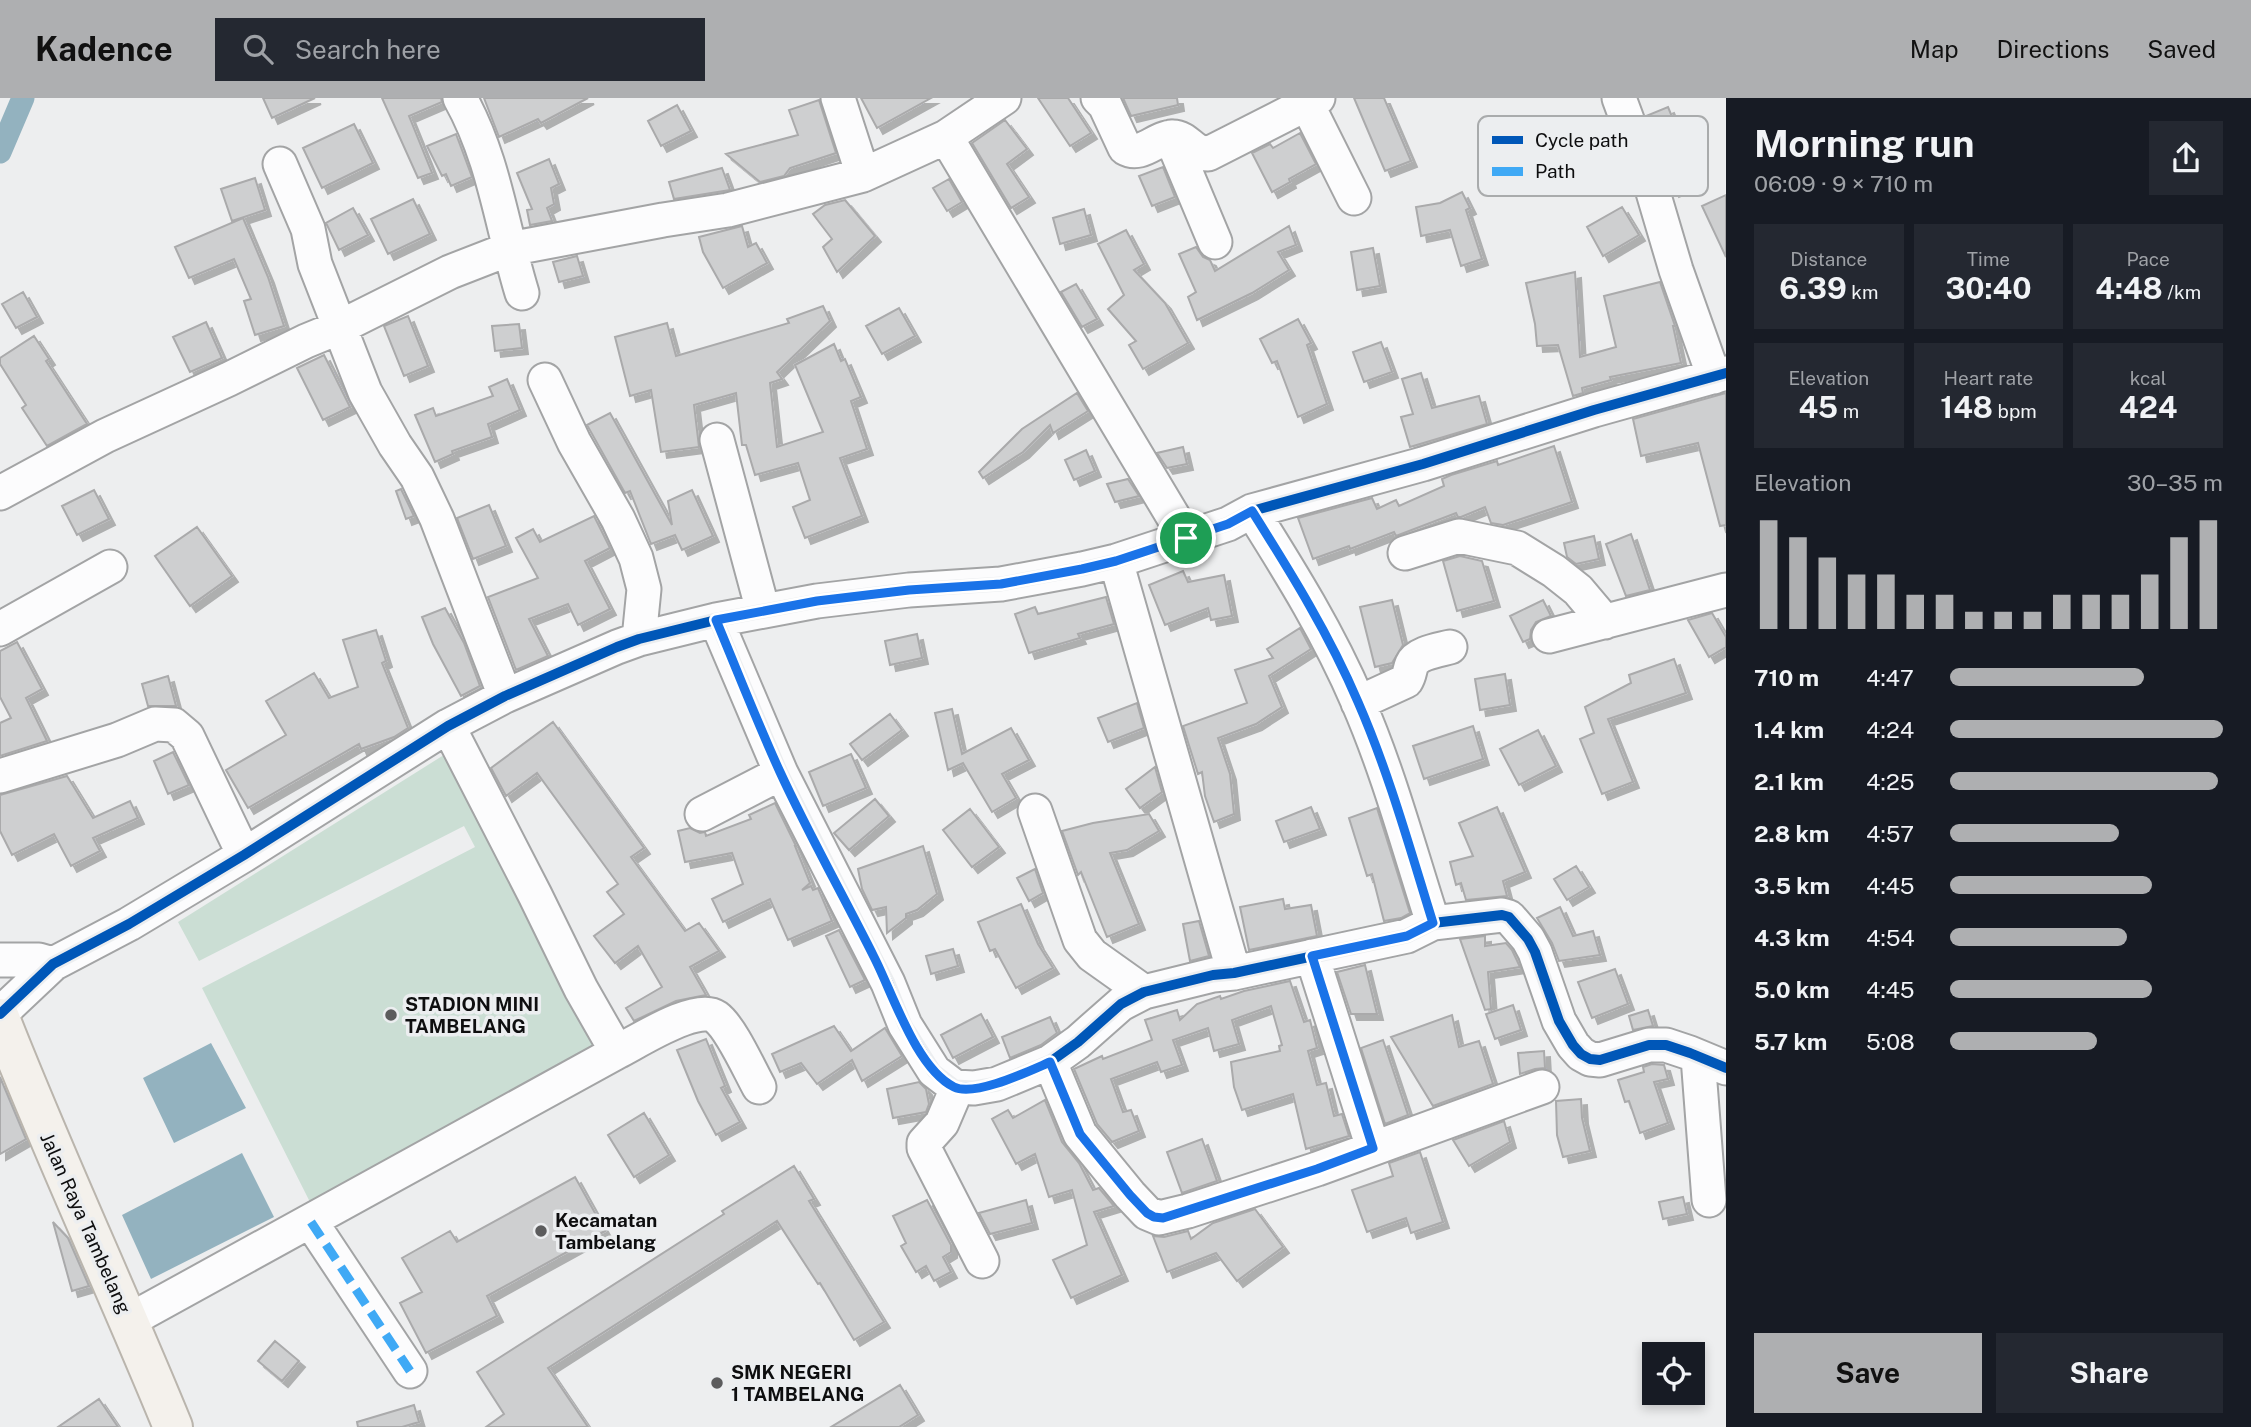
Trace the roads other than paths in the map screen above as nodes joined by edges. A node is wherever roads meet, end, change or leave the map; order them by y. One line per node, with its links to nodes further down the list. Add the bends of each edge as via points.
1 (460, 98): 15 (street, via 472,119 502,208)
2 (838, 98): 11 (street)
3 (1004, 98): 8 (street)
4 (1098, 98): 9 (street, via 1125,149 1136,152)
5 (1619, 98): 7 (street)
6 (1312, 101): 9 (street, via 1208,155); 13 (street)
7 (1626, 116)
8 (946, 137): 11 (street); 23 (street)
9 (1171, 137): 14 (street)
10 (280, 164): 17 (street, via 308,229 315,264)
11 (863, 175): 15 (street, via 727,211)
12 (1654, 196): 18 (street, via 1676,270)
13 (1354, 198)
14 (1215, 242)
15 (509, 249): 16 (street); 17 (street, via 450,272)
16 (522, 293)
17 (340, 327): 21 (street, via 105,436); 35 (street, via 365,392 438,519)
18 (1720, 375): 22 (street)
19 (545, 380): 33 (street, via 636,558 644,589)
20 (716, 440): 28 (street)
21 (0, 493)
22 (1252, 511): 23 (street); 36 (street, via 1322,625)
23 (1186, 538): 25 (street)
24 (1405, 553): 30 (street, via 1459,536 1517,548 1578,590)
25 (1116, 561): 28 (street, via 1001,584 909,590); 47 (street)
26 (110, 567): 31 (street)
27 (1726, 590): 30 (street)
28 (763, 611): 29 (street)
29 (716, 620): 33 (street); 38 (street)
30 (1605, 622): 32 (street)
31 (0, 629)
32 (1549, 636)
33 (639, 639): 35 (street)
34 (1450, 647): 36 (street, via 1417,658 1406,681)
35 (505, 696): 37 (street)
36 (1359, 703): 43 (street)
37 (448, 726): 42 (street); 50 (street)
38 (781, 773): 41 (street); 55 (street, via 905,1025 934,1070)
39 (0, 776): 42 (street, via 155,724 174,725 187,736)
40 (1035, 811): 48 (street, via 1080,940)
41 (702, 814)
42 (244, 855): 46 (street)
43 (1433, 923): 44 (street, via 1407,936); 52 (street, via 1502,915 1513,919 1535,952 1559,1021 1573,1045 1590,1059 1666,1045)
44 (1312, 956): 47 (street); 56 (street)
45 (0, 960): 46 (street)
46 (53, 964): 49 (street)
47 (1234, 972): 48 (street)
48 (1144, 992): 51 (street, via 1121,1004)
49 (0, 1016): 60 (main road, Jalan Raya Tambelang, via 39,1117)
50 (617, 1052): 53 (street, via 678,1021 710,1014 723,1023); 58 (street)
51 (1050, 1062): 55 (street, via 997,1084); 56 (street, via 1080,1134 1154,1217 1163,1218)
52 (1712, 1062): 57 (street)
53 (759, 1087)
54 (1542, 1087): 56 (street)
55 (957, 1088): 59 (street, via 942,1123 924,1148)
56 (1373, 1148)
57 (1709, 1200)
58 (310, 1222): 60 (street); 61 (street)
59 (982, 1261)
60 (130, 1320): 62 (main road, Jalan Raya Tambelang)
61 (410, 1371)
62 (173, 1427)

